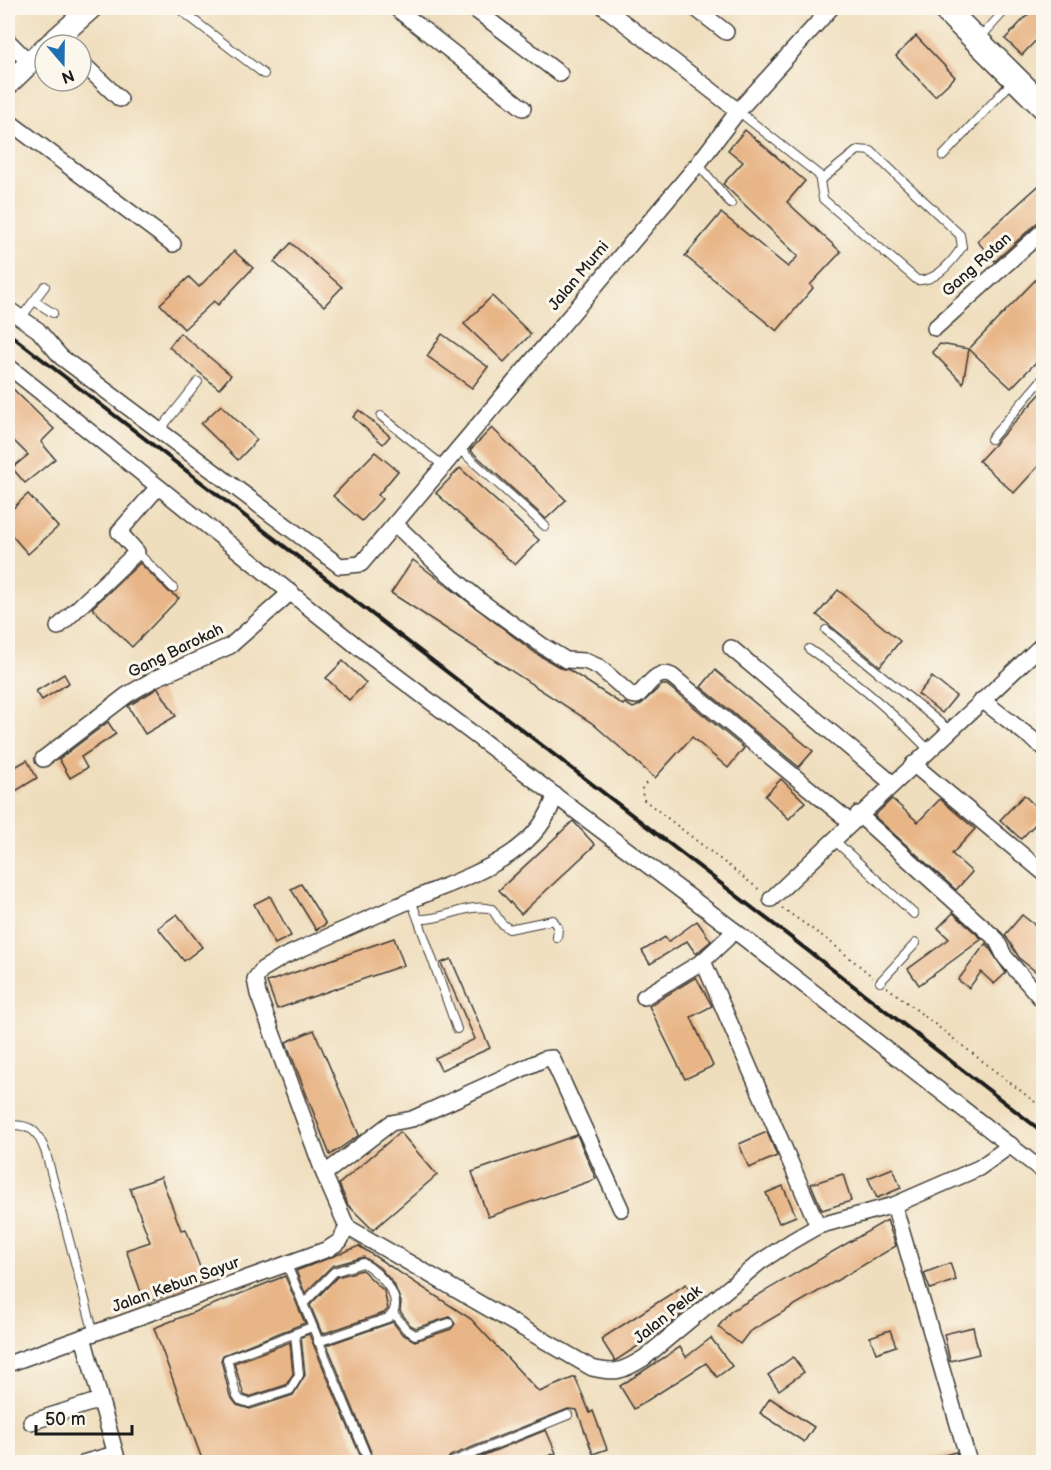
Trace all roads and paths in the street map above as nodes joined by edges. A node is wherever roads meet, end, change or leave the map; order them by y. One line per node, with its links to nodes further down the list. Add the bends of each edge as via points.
1 (91, 8): 11 (main road)
2 (178, 8): 17 (lane)
3 (396, 8): 23 (street)
4 (473, 8): 18 (street)
5 (605, 8): 24 (street)
6 (695, 8): 10 (street)
7 (831, 8): 24 (street, Jalan Murni)
8 (944, 8): 12 (highway)
9 (1007, 8): 12 (lane)
10 (726, 32)
11 (64, 33)
12 (978, 40): 19 (highway)
13 (8, 41): 14 (street)
14 (33, 45)
15 (33, 62): 20 (main road)
16 (93, 73): 21 (street)
17 (264, 74)
18 (560, 74)
19 (1016, 78): 22 (highway); 26 (lane)
20 (8, 84)
21 (120, 99)
22 (1044, 107)
23 (523, 108)
24 (738, 111): 27 (street, Jalan Murni); 28 (lane)
25 (8, 121): 31 (street)
26 (942, 156)
27 (698, 164): 29 (lane); 43 (street, Jalan Murni)
28 (821, 180): 28 (lane, via 823,199 917,280 932,278 962,247 960,236 871,151 858,150)
29 (731, 204)
30 (1044, 230): 36 (street, Gang Rotan)
31 (173, 244)
32 (45, 286): 34 (lane)
33 (8, 309): 34 (street)
34 (27, 309): 35 (lane); 41 (street, via 38,330 61,357)
35 (52, 313)
36 (935, 328)
37 (8, 366): 45 (street)
38 (1044, 377): 42 (lane)
39 (198, 382): 41 (lane)
40 (381, 416): 44 (lane)
41 (162, 427): 46 (street, Jalan Murni, via 340,566 361,564)
42 (991, 439)
43 (457, 447): 44 (street, Jalan Murni); 47 (lane)
44 (442, 465): 46 (street, Jalan Murni)
45 (158, 487): 48 (street, via 119,532); 50 (street)
46 (395, 524): 65 (street, via 482,602 554,654 599,668 631,695 637,696 659,674 672,676)
47 (545, 526)
48 (137, 552): 49 (lane); 51 (street)
49 (173, 588)
50 (291, 592): 60 (street, Gang Barokah, via 230,646 127,695); 64 (street)
51 (58, 627)
52 (826, 630): 57 (lane)
53 (1044, 642): 56 (street)
54 (731, 648): 63 (street)
55 (809, 649): 59 (lane, via 875,697)
56 (982, 700): 57 (street); 58 (street)
57 (949, 730): 59 (street)
58 (1044, 748)
59 (928, 749): 61 (street)
60 (43, 759)
61 (913, 764): 63 (street); 67 (street)
62 (646, 783): 68 (path, via 643,799)
63 (893, 784): 65 (street)
64 (555, 795): 69 (street, via 535,833 508,854); 72 (street)
65 (854, 818): 66 (street); 78 (street, via 996,939 1005,957)
66 (833, 839): 68 (street); 70 (lane)
67 (1044, 873)
68 (771, 899): 76 (path)
69 (411, 900): 71 (lane); 84 (street, via 283,957 255,979)
70 (914, 914)
71 (418, 919): 73 (lane, via 487,908 509,929 553,920 558,928); 79 (lane)
72 (735, 931): 75 (street); 82 (street)
73 (557, 938)
74 (916, 943): 76 (lane)
75 (703, 961): 77 (street); 87 (street)
76 (881, 981): 80 (path)
77 (645, 997)
78 (1044, 1002)
79 (457, 1029)
80 (1044, 1109)
81 (8, 1125): 95 (lane, via 30,1125 46,1153)
82 (1011, 1145): 83 (street); 85 (street, Jalan Pelak, via 979,1168)
83 (1044, 1172)
84 (324, 1173): 86 (street, via 391,1123 412,1119 552,1058); 88 (street)
85 (894, 1205): 87 (street, Jalan Pelak); 105 (street)
86 (621, 1209)
87 (818, 1226): 88 (street, Jalan Pelak, via 760,1262 644,1358 612,1373 592,1368)
88 (347, 1227): 89 (street, Jalan Kebun Sayur, via 340,1241 328,1249)
89 (287, 1265): 90 (lane); 95 (street, Jalan Kebun Sayur)
90 (303, 1304): 91 (lane, via 334,1272 363,1263 392,1293 397,1304); 93 (lane)
91 (394, 1314): 92 (lane, via 415,1335); 96 (lane)
92 (449, 1323)
93 (312, 1327): 94 (lane); 96 (lane)
94 (295, 1334): 94 (lane, via 227,1359 240,1400 249,1403 290,1390 298,1376)
95 (88, 1336): 97 (street, Jalan Kebun Sayur); 98 (street)
96 (318, 1342): 103 (lane)
97 (8, 1364)
98 (100, 1400): 100 (street); 101 (street)
99 (568, 1415): 104 (lane)
100 (31, 1422)
101 (116, 1458): 102 (street)
102 (86, 1462)
103 (369, 1462)
104 (452, 1462)
105 (969, 1462)

